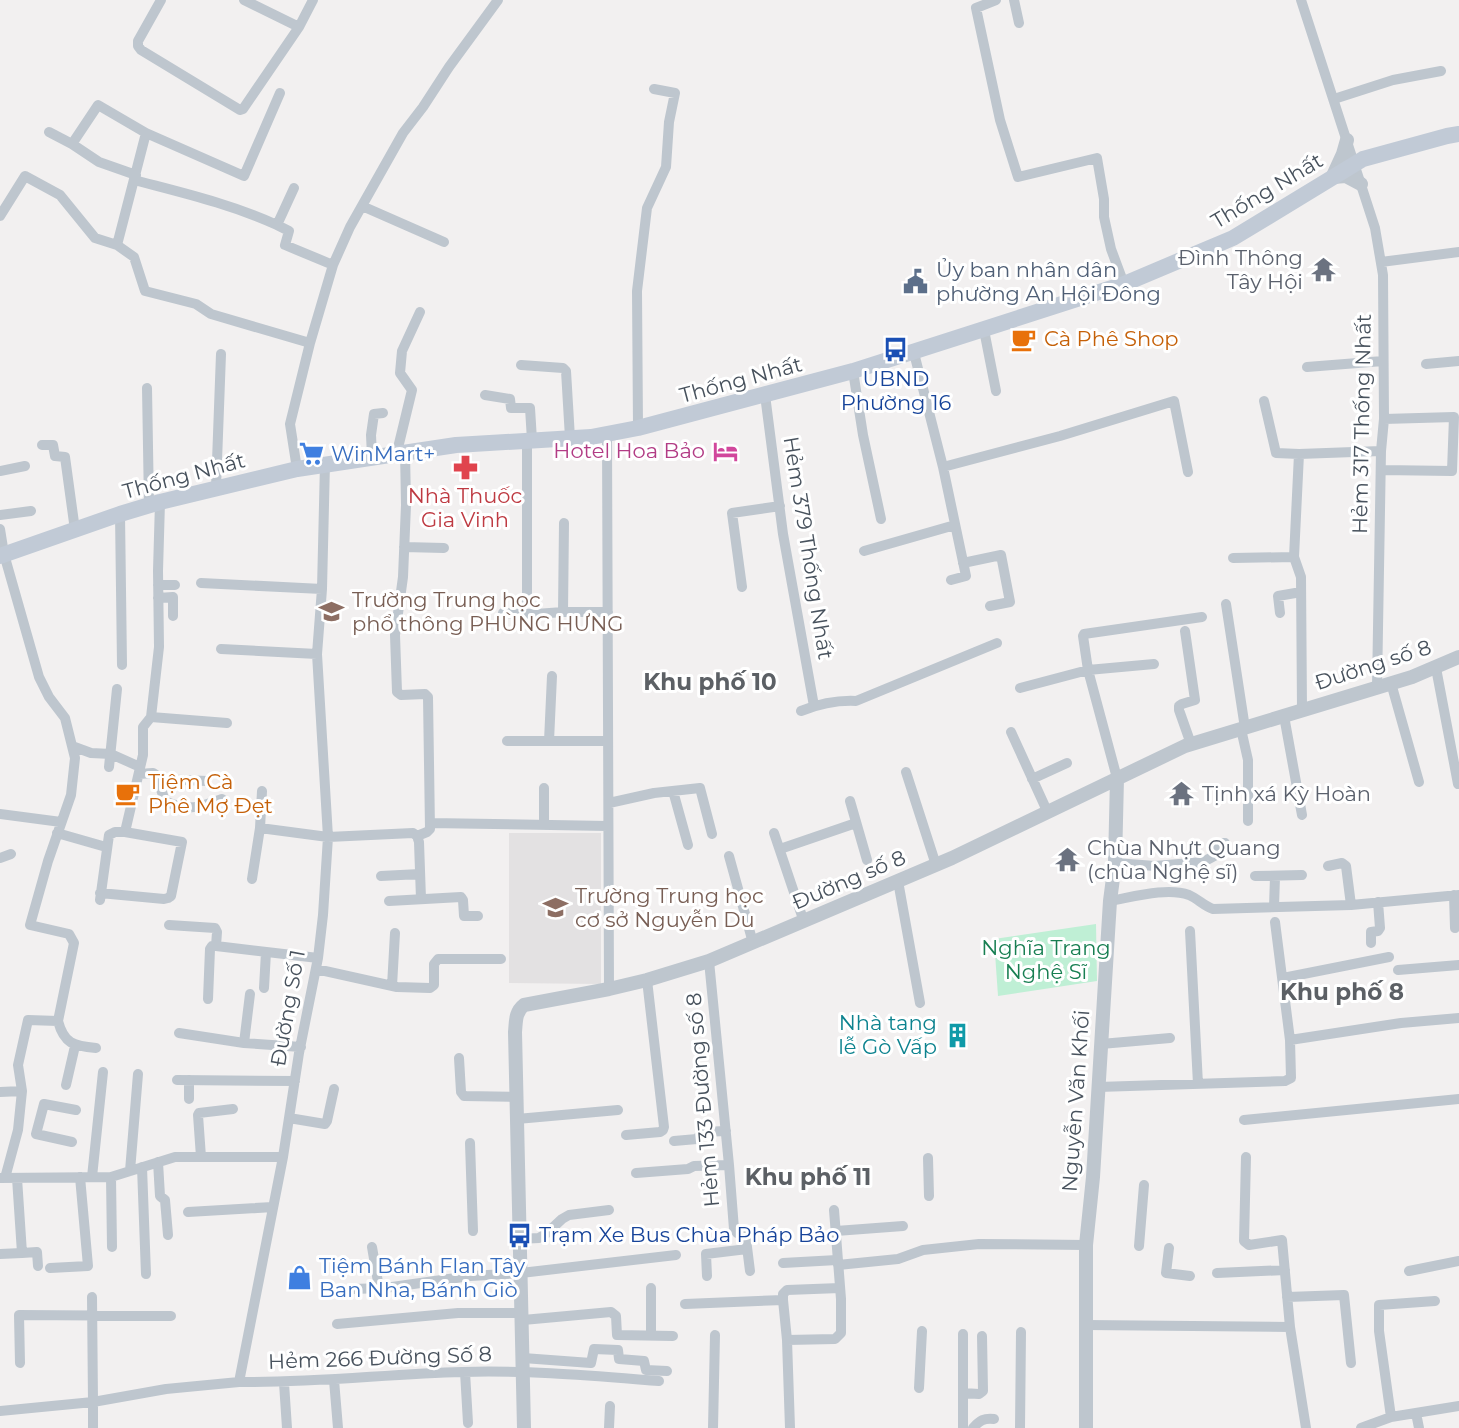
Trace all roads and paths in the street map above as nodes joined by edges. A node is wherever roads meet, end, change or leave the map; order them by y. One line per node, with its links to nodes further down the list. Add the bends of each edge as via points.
1 (161, 0): 9 (street, via 138,46 237,110 243,109)
2 (244, 0): 9 (street)
3 (313, 0): 9 (street)
4 (498, 0): 24 (street, via 403,134)
5 (996, 0): 32 (street, via 976,8 1000,120 1018,177 1097,158 1104,218)
6 (1014, 0): 8 (street)
7 (1301, 0): 13 (street, Hẻm 317 Thống Nhất)
8 (1018, 23)
9 (299, 27)
10 (1441, 71): 13 (street)
11 (654, 89): 51 (street, via 675,93 666,167 647,208 637,291)
12 (280, 93): 15 (street, via 244,176)
13 (1334, 99): 17 (street, Hẻm 317 Thống Nhất)
14 (48, 132): 18 (street)
15 (146, 133): 18 (street, via 98,105); 20 (street)
16 (1459, 134): 19 (main road, Thống Nhất)
17 (1347, 140): 19 (street, Hẻm 317 Thống Nhất); 21 (street)
18 (72, 144): 20 (street)
19 (1354, 164): 21 (main road, Thống Nhất); 22 (street, Hẻm 317 Thống Nhất)
20 (135, 177): 26 (street, via 250,212); 28 (street)
21 (1332, 178): 22 (street, via 1346,176); 32 (main road, Thống Nhất, via 1233,238)
22 (1361, 184): 30 (street, Hẻm 317 Thống Nhất)
23 (294, 188): 26 (street)
24 (362, 206): 27 (street); 31 (street)
25 (0, 216): 28 (street, via 25,176 60,195 95,238)
26 (277, 225): 31 (street, via 289,231 285,245)
27 (444, 242)
28 (117, 245): 35 (street, via 134,257 145,291)
29 (1459, 252): 30 (street)
30 (1381, 262): 38 (street, Hẻm 317 Thống Nhất)
31 (333, 265): 35 (street)
32 (1124, 284): 34 (main road, Thống Nhất)
33 (420, 312): 57 (street, via 402,351 400,373 412,390)
34 (984, 330): 36 (main road, Thống Nhất); 45 (street)
35 (310, 343): 63 (street, via 290,424)
36 (914, 352): 43 (main road, Thống Nhất); 62 (street)
37 (221, 354): 67 (street)
38 (1383, 361): 42 (street); 50 (street, Hẻm 317 Thống Nhất)
39 (1459, 361): 40 (street)
40 (1426, 364)
41 (521, 365): 53 (street, via 566,371)
42 (1307, 367)
43 (853, 371): 47 (main road, Thống Nhất); 73 (street)
44 (147, 388): 68 (street)
45 (996, 391)
46 (485, 395): 54 (street, via 510,399 512,408 530,408)
47 (765, 395): 51 (main road, Thống Nhất); 69 (street, Hẻm 379 Thống Nhất)
48 (1264, 401): 58 (street, via 1276,453)
49 (383, 413): 59 (street, via 374,414)
50 (1384, 419): 56 (street, Hẻm 317 Thống Nhất); 64 (street, via 1454,417 1452,471)
51 (638, 428): 52 (main road, Thống Nhất)
52 (607, 435): 53 (main road, Thống Nhất); 98 (street)
53 (570, 438): 54 (main road, Thống Nhất)
54 (529, 440): 57 (main road, Thống Nhất); 93 (street)
55 (41, 445): 77 (street, via 53,445 55,456 65,457)
56 (1381, 451): 58 (street); 64 (street, Hẻm 317 Thống Nhất)
57 (401, 452): 59 (main road, Thống Nhất); 78 (street)
58 (1299, 454): 82 (street)
59 (372, 456): 60 (main road, Thống Nhất)
60 (325, 463): 63 (main road, Thống Nhất); 90 (street, Đường Số 1)
61 (25, 466): 65 (street)
62 (943, 467): 66 (street, via 1174,401); 75 (street)
63 (297, 468): 67 (main road, Thống Nhất)
64 (1382, 470): 112 (street, Hẻm 317 Thống Nhất)
65 (0, 471)
66 (1188, 472)
67 (216, 488): 68 (main road, Thống Nhất)
68 (155, 504): 71 (main road, Thống Nhất); 87 (street)
69 (780, 506): 89 (street, via 732,513); 115 (street, Hẻm 379 Thống Nhất)
70 (31, 511): 72 (street)
71 (120, 514): 77 (main road, Thống Nhất); 108 (street)
72 (0, 515)
73 (881, 519)
74 (564, 523): 97 (street)
75 (955, 525): 80 (street); 84 (street)
76 (0, 529): 81 (street)
77 (75, 530): 81 (main road, Thống Nhất)
78 (404, 547): 79 (street); 149 (street, via 395,635 397,692 428,697)
79 (443, 548)
80 (864, 551)
81 (2, 555): 127 (street, via 39,677 65,718)
82 (1294, 557): 83 (street); 91 (street)
83 (1234, 558)
84 (963, 563): 85 (street, via 966,576); 95 (street, via 1001,555 1010,602)
85 (951, 580)
86 (201, 583): 90 (street)
87 (158, 585): 88 (street); 92 (street)
88 (175, 585)
89 (742, 587)
90 (321, 589): 105 (street, Đường Số 1)
91 (1301, 592): 99 (street, via 1278,596); 116 (street)
92 (158, 598): 100 (street, via 173,597); 119 (street, via 159,647)
93 (527, 601)
94 (1226, 604): 121 (street)
95 (990, 606)
96 (503, 612): 97 (street)
97 (563, 612): 98 (street)
98 (608, 612): 125 (street)
99 (1280, 613)
100 (173, 616)
101 (1202, 617): 110 (street, via 1084,634)
102 (1185, 631): 126 (street, via 1195,700 1179,710)
103 (997, 643): 115 (street, via 856,701)
104 (221, 649): 105 (street)
105 (317, 654): 159 (street, Đường Số 1)
106 (1459, 657): 109 (street, Đường số 8)
107 (1154, 664): 110 (street)
108 (122, 665)
109 (1436, 668): 112 (street, Đường số 8); 138 (street)
110 (1088, 670): 113 (street); 133 (street)
111 (552, 676): 124 (street)
112 (1384, 685): 116 (street, Đường số 8); 137 (street, Hẻm 317 Thống Nhất)
113 (1020, 688)
114 (117, 689): 128 (street)
115 (814, 706): 117 (street)
116 (1302, 710): 118 (street, Đường số 8)
117 (801, 711)
118 (1284, 716): 121 (street, Đường số 8); 147 (street)
119 (151, 717): 120 (street); 131 (street, via 143,727)
120 (227, 723)
121 (1243, 728): 126 (street, Đường số 8); 148 (street)
122 (1011, 732): 135 (street)
123 (507, 741): 124 (street)
124 (550, 741): 125 (street)
125 (608, 741): 144 (street)
126 (1191, 744): 133 (street, Đường số 8)
127 (72, 746): 128 (street); 153 (street, via 71,795)
128 (111, 754): 130 (street); 131 (street)
129 (1067, 763): 135 (street)
130 (109, 767)
131 (139, 771): 134 (street, via 153,773); 155 (street)
132 (906, 772): 167 (street)
133 (1117, 778): 145 (street, Đường số 8); 166 (street, Nguyễn Văn Khối)
134 (158, 779): 136 (street); 142 (street, via 165,801 173,805 200,807)
135 (1032, 779): 145 (street)
136 (207, 781)
137 (1419, 782)
138 (1458, 784)
139 (544, 788): 151 (street)
140 (262, 791): 154 (street)
141 (673, 791): 144 (street); 157 (street, via 700,788); 161 (street)
142 (222, 799)
143 (850, 801): 150 (street)
144 (609, 803): 152 (street)
145 (1048, 813): 167 (street, Đường số 8)
146 (0, 814): 153 (street)
147 (1302, 815)
148 (1248, 821)
149 (430, 823): 151 (street); 158 (street, via 430,829)
150 (856, 823): 163 (street); 165 (street)
151 (544, 825): 152 (street)
152 (608, 826): 204 (street)
153 (59, 827): 162 (street); 209 (street, via 30,925 69,934 74,943)
154 (260, 828): 159 (street); 174 (street)
155 (125, 832): 162 (street, via 109,835); 162 (street, via 182,842 171,896 100,896)
156 (774, 833): 163 (street)
157 (712, 834)
158 (417, 836): 159 (street); 169 (street)
159 (328, 837): 197 (street, Đường Số 1)
160 (1225, 843): 166 (street, via 1219,843 1216,855 1203,862)
161 (688, 845)
162 (106, 847)
163 (780, 849): 184 (street)
164 (729, 856): 190 (street)
165 (867, 860)
166 (1115, 863): 179 (street, Nguyễn Văn Khối)
167 (936, 865): 175 (street, Đường số 8)
168 (1328, 866): 181 (street, via 1346,866)
169 (420, 874): 171 (street); 177 (street)
170 (1302, 875): 173 (street)
171 (381, 876)
172 (1255, 876): 173 (street)
173 (1275, 877): 182 (street)
174 (252, 879)
175 (898, 881): 184 (street, Đường số 8); 207 (street)
176 (1456, 895): 180 (street); 187 (street)
177 (421, 899): 178 (street); 183 (street, via 461,897 464,916)
178 (389, 901)
179 (1110, 901): 182 (street, via 1176,892 1213,909); 214 (street, Nguyễn Văn Khối)
180 (1378, 902): 181 (street); 191 (street, via 1380,928 1371,932)
181 (1351, 905): 182 (street)
182 (1274, 906)
183 (478, 916)
184 (804, 922): 190 (street, Đường số 8)
185 (1275, 922): 200 (street)
186 (169, 925): 192 (street, via 215,928)
187 (1455, 928)
188 (1190, 931): 222 (street)
189 (395, 933): 202 (street)
190 (753, 943): 196 (street, Đường số 8)
191 (1371, 943)
192 (216, 946): 193 (street); 206 (street, via 209,949)
193 (266, 952): 197 (street); 203 (street)
194 (1389, 957): 200 (street)
195 (501, 959): 202 (street, via 438,959 433,988)
196 (709, 961): 201 (street, Đường số 8); 238 (street, Hẻm 133 Đường số 8)
197 (317, 963): 202 (street); 216 (street, Đường Số 1)
198 (1459, 965): 199 (street)
199 (1398, 970)
200 (1283, 978): 212 (street)
201 (647, 980): 204 (street, Đường số 8); 240 (street, via 664,1127 660,1132)
202 (392, 986)
203 (264, 988)
204 (609, 989): 228 (street, Đường số 8, via 519,1009)
205 (250, 994): 213 (street)
206 (208, 999)
207 (920, 1003)
208 (1459, 1018): 212 (street)
209 (58, 1021): 215 (street, via 61,1035); 226 (street, via 28,1020 18,1065)
210 (179, 1033): 213 (street)
211 (1170, 1038): 214 (street)
212 (1290, 1040): 222 (street, via 1291,1078 1285,1081)
213 (244, 1043): 216 (street)
214 (1101, 1044): 224 (street, Nguyễn Văn Khối)
215 (75, 1046): 217 (street); 223 (street)
216 (301, 1047): 221 (street, Đường Số 1)
217 (96, 1048)
218 (459, 1058): 228 (street, via 464,1096)
219 (103, 1072): 254 (street)
220 (138, 1074): 251 (street)
221 (295, 1081): 229 (street, via 183,1080); 234 (street, Đường Số 1)
222 (1198, 1084): 224 (street)
223 (66, 1085)
224 (1098, 1087): 268 (street, Nguyễn Văn Khối)
225 (334, 1089): 234 (street, via 325,1124)
226 (22, 1091): 227 (street); 237 (street)
227 (0, 1092)
228 (517, 1097): 235 (street, Đường số 8)
229 (189, 1099)
230 (1459, 1099): 236 (street)
231 (233, 1109): 244 (street, via 198,1115)
232 (76, 1110): 239 (street, via 44,1104)
233 (618, 1110): 235 (street)
234 (289, 1118): 245 (street, Đường Số 1)
235 (517, 1119): 267 (street, Đường số 8)
236 (1244, 1120)
237 (18, 1130): 239 (street); 256 (street)
238 (726, 1131): 241 (street, via 702,1132 697,1139); 249 (street, Hẻm 133 Đường số 8)
239 (36, 1134): 242 (street)
240 (626, 1135)
241 (674, 1141)
242 (72, 1142)
243 (470, 1143): 264 (street)
244 (201, 1157): 245 (street); 248 (street)
245 (283, 1157): 259 (street, Đường Số 1)
246 (1246, 1157): 283 (street, via 1244,1241 1249,1245 1282,1240)
247 (928, 1158): 258 (street)
248 (158, 1162): 250 (street); 266 (street)
249 (729, 1165): 252 (street); 273 (street, Hẻm 133 Đường số 8, via 734,1229 743,1234)
250 (142, 1167): 251 (street); 287 (street)
251 (130, 1171): 255 (street)
252 (636, 1173)
253 (80, 1177): 254 (street); 256 (street); 281 (street, via 88,1266)
254 (92, 1177): 255 (street)
255 (111, 1177): 270 (street)
256 (7, 1178): 274 (street)
257 (1144, 1185): 269 (street)
258 (929, 1196)
259 (273, 1207): 262 (street); 320 (street, Đường Số 1)
260 (609, 1210): 267 (street, via 569,1214 538,1238)
261 (834, 1210): 265 (street)
262 (188, 1212)
263 (903, 1226): 265 (street)
264 (473, 1231)
265 (836, 1231): 278 (street)
266 (168, 1235)
267 (519, 1239): 285 (street, Đường số 8)
268 (1086, 1245): 278 (street, via 979,1244 923,1250 898,1259); 303 (street, Nguyễn Văn Khối)
269 (1139, 1246)
270 (112, 1247)
271 (372, 1247): 290 (street)
272 (1169, 1248): 289 (street, via 1166,1273)
273 (747, 1249): 282 (street, Hẻm 133 Đường số 8); 288 (street, via 706,1254)
274 (22, 1253): 275 (street); 280 (street, via 37,1252)
275 (0, 1254)
276 (676, 1255): 285 (street)
277 (1459, 1261): 284 (street)
278 (837, 1262): 279 (street); 292 (street)
279 (783, 1263)
280 (38, 1266)
281 (50, 1268)
282 (750, 1270)
283 (1284, 1270): 286 (street); 295 (street)
284 (1409, 1271)
285 (522, 1273): 290 (street); 301 (street, Đường số 8)
286 (1216, 1273)
287 (146, 1274)
288 (707, 1276)
289 (1190, 1276)
290 (379, 1288): 293 (street)
291 (651, 1288): 309 (street)
292 (840, 1288): 296 (street, via 787,1290); 312 (street, via 839,1337)
293 (352, 1289)
294 (92, 1297): 299 (street)
295 (1287, 1297): 304 (street); 314 (street, via 1344,1295)
296 (783, 1300): 298 (street); 312 (street)
297 (1435, 1301): 329 (street, via 1379,1305)
298 (685, 1304)
299 (92, 1315): 300 (street); 313 (street, via 19,1315); 324 (street)
300 (171, 1316)
301 (522, 1317): 302 (street, via 458,1313); 309 (street, via 611,1312 616,1316 617,1335); 315 (street, Đường số 8)
302 (337, 1324)
303 (1086, 1325): 304 (street); 342 (street, Nguyễn Văn Khối)
304 (1290, 1327): 343 (street)
305 (922, 1331): 322 (street)
306 (1021, 1332): 341 (street)
307 (963, 1334): 323 (street)
308 (715, 1335): 337 (street)
309 (651, 1336): 310 (street)
310 (673, 1336)
311 (982, 1336): 323 (street, via 983,1391)
312 (787, 1340): 338 (street)
313 (20, 1363)
314 (1351, 1363)
315 (523, 1366): 316 (street, via 591,1363 593,1349 618,1350 619,1359 643,1361 646,1370); 317 (street, Hẻm 266 Đường Số 8); 319 (street); 335 (street, Đường số 8)
316 (667, 1371)
317 (465, 1372): 318 (street, Hẻm 266 Đường Số 8); 331 (street)
318 (334, 1380): 321 (street, Hẻm 266 Đường Số 8); 334 (street)
319 (659, 1381)
320 (239, 1382): 321 (street, Hẻm 266 Đường Số 8); 324 (street, via 166,1388)
321 (284, 1382): 333 (street)
322 (919, 1388)
323 (963, 1393): 339 (street)
324 (93, 1402): 327 (street); 332 (street)
325 (610, 1406): 336 (street)
326 (1459, 1406): 328 (street)
327 (0, 1411)
328 (1416, 1413): 329 (street); 345 (street)
329 (1391, 1417): 344 (street)
330 (995, 1419): 340 (street, via 979,1421)
331 (468, 1423)
332 (93, 1428)
333 (287, 1428)
334 (338, 1428)
335 (524, 1428)
336 (609, 1428)
337 (713, 1428)
338 (790, 1428)
339 (963, 1428)
340 (973, 1428)
341 (1020, 1428)
342 (1086, 1428)
343 (1306, 1428)
344 (1361, 1428)
345 (1419, 1428)

